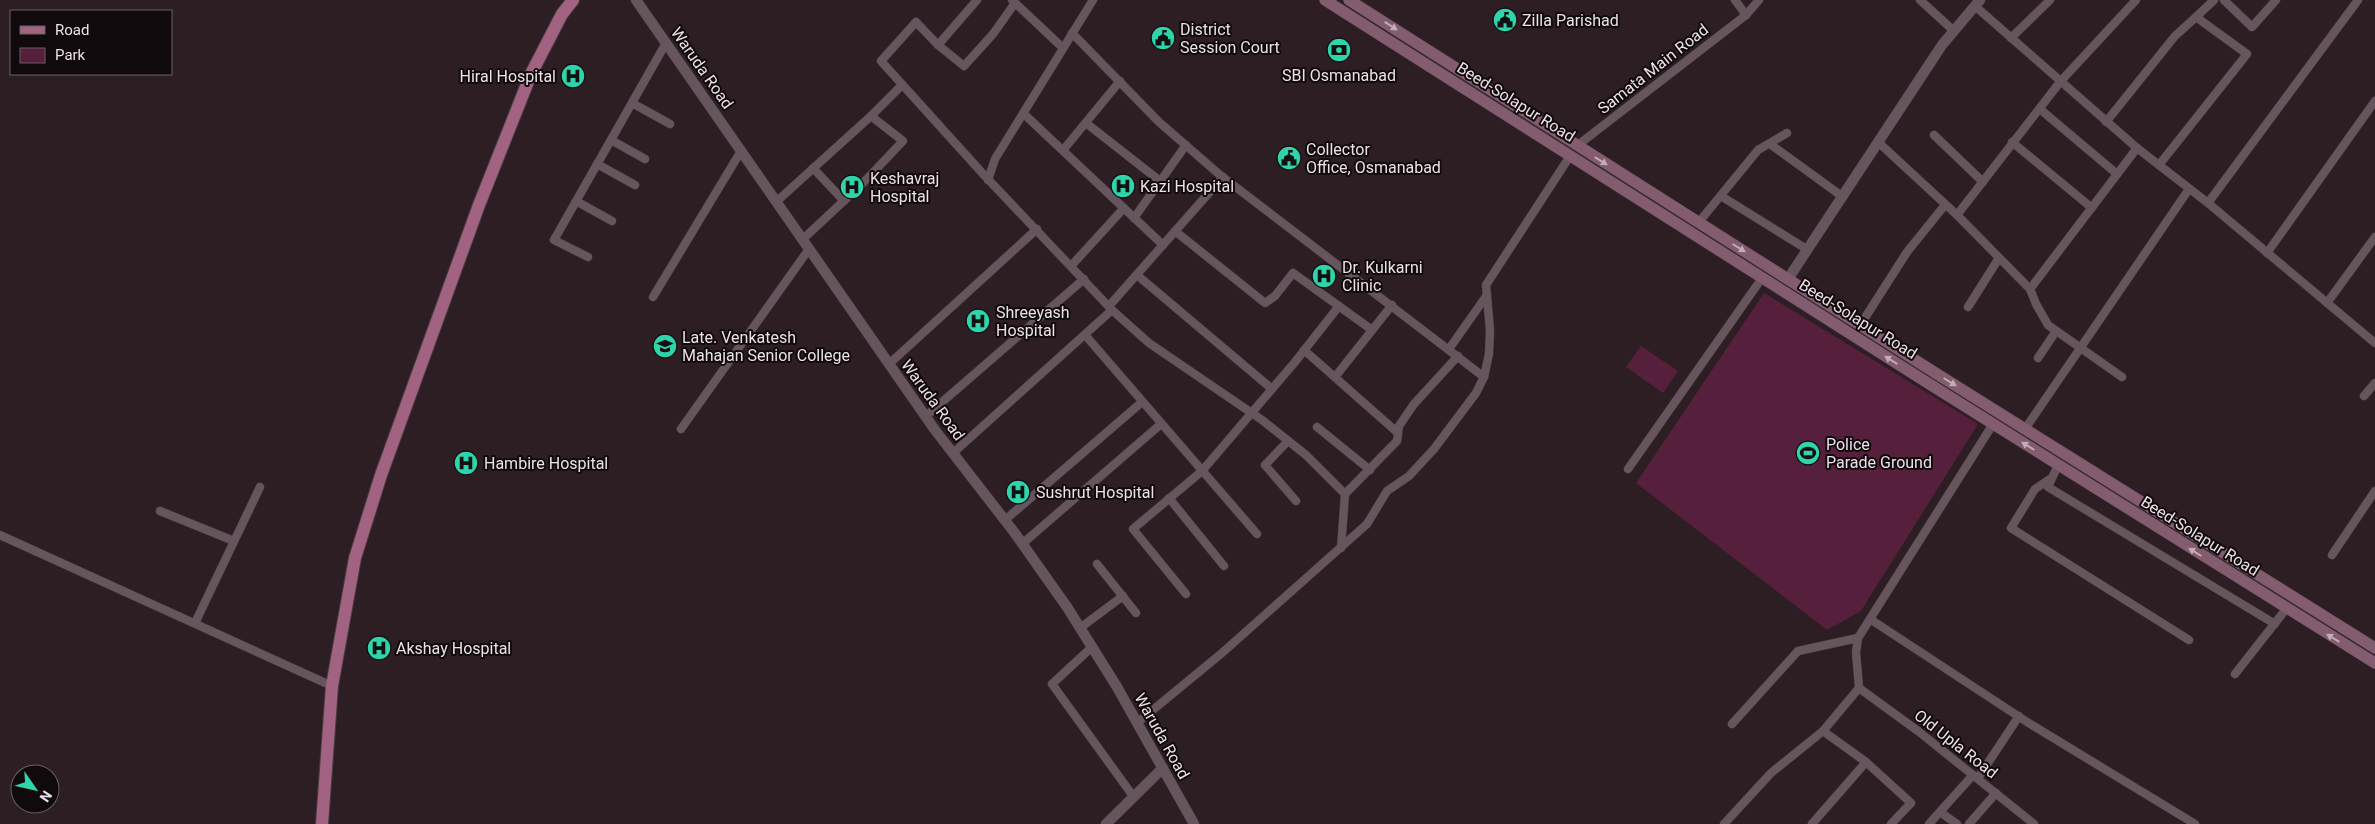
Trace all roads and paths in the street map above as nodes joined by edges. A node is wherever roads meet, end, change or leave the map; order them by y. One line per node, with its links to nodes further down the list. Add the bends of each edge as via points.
1 (573, 0): 158 (main road, via 530,74 381,474 355,558)
2 (636, 0): 23 (street, Waruda Road)
3 (977, 0): 24 (street)
4 (1325, 0): 48 (main road, Beed-Solapur Road)
5 (1350, 0): 44 (main road, Beed-Solapur Road, one-way to 44)
6 (1736, 0): 18 (street)
7 (1759, 0): 18 (street, Samata Main Road)
8 (1920, 0): 20 (street)
9 (2050, 0): 22 (street)
10 (2136, 0): 27 (street)
11 (2214, 0): 19 (street)
12 (2224, 0): 13 (street, via 2252,27)
13 (2276, 0)
14 (2358, 0): 65 (street)
15 (1014, 1): 24 (street, via 993,34 964,66); 25 (street)
16 (1088, 2): 21 (street)
17 (1977, 3): 20 (street); 22 (street)
18 (1746, 15): 44 (street, Samata Main Road)
19 (2196, 16): 34 (street, via 2175,36); 51 (street, via 2247,54)
20 (1954, 31): 40 (street)
21 (1072, 33): 25 (street); 26 (street)
22 (2011, 38): 27 (street)
23 (666, 43): 30 (street); 47 (street, Waruda Road)
24 (938, 45): 28 (street, via 916,22 886,55 881,61)
25 (1063, 48): 32 (street)
26 (1120, 81): 35 (street); 43 (street)
27 (2060, 82): 31 (street); 34 (street)
28 (902, 85): 33 (street); 55 (street)
29 (2375, 101): 80 (street)
30 (632, 103): 36 (street); 39 (street)
31 (2041, 110): 41 (street); 53 (street)
32 (1024, 114): 46 (street); 55 (street, via 996,159)
33 (870, 116): 52 (street); 63 (street, via 903,141)
34 (2106, 122): 45 (street)
35 (1086, 123): 46 (street); 56 (street)
36 (670, 124)
37 (1787, 133): 42 (street)
38 (1934, 135): 57 (street)
39 (611, 140): 49 (street); 50 (street)
40 (1878, 142): 61 (street); 66 (street)
41 (2012, 142): 57 (street); 68 (street)
42 (1770, 144): 60 (street, via 1758,150); 61 (street)
43 (1186, 145): 54 (street); 56 (street)
44 (1578, 146): 72 (main road, Beed-Solapur Road, one-way to 72)
45 (2136, 148): 51 (street); 53 (street)
46 (1064, 149): 67 (street)
47 (741, 151): 64 (street, Waruda Road); 90 (street)
48 (1570, 156): 85 (main road, Beed-Solapur Road); 89 (street, via 1486,286)
49 (645, 159)
50 (597, 164): 58 (street); 62 (street)
51 (2159, 166): 59 (street)
52 (813, 168): 63 (street); 64 (street)
53 (2117, 174): 68 (street)
54 (1223, 178): 74 (street); 93 (street)
55 (988, 180): 73 (street)
56 (1160, 181): 70 (street)
57 (1983, 182): 69 (street)
58 (635, 186)
59 (2189, 189): 65 (street); 101 (street)
60 (1721, 196): 72 (street); 79 (street)
61 (1842, 197): 79 (street)
62 (576, 201): 71 (street); 81 (street, via 554,240)
63 (844, 201): 76 (street)
64 (776, 202): 76 (street, Waruda Road)
65 (2208, 203): 80 (street)
66 (1945, 205): 69 (street); 96 (street, via 1907,252)
67 (1124, 208): 70 (street); 83 (street)
68 (2092, 208): 88 (street)
69 (1957, 215): 82 (street)
70 (1134, 218): 77 (street)
71 (612, 221)
72 (1699, 222): 87 (main road, Beed-Solapur Road, one-way to 87)
73 (1037, 229): 83 (street); 106 (street)
74 (1175, 231): 77 (street); 92 (street, via 1264,303 1275,296 1293,273)
75 (2375, 237): 91 (street)
76 (802, 239): 78 (street, Waruda Road)
77 (1163, 245): 84 (street)
78 (809, 249): 106 (street, Waruda Road); 120 (street)
79 (1808, 250): 87 (street)
80 (2267, 253): 91 (street)
81 (588, 257)
82 (1999, 258): 88 (street); 94 (street)
83 (1071, 266): 86 (street)
84 (1136, 275): 95 (street); 111 (street)
85 (1762, 278): 117 (main road, Beed-Solapur Road, one-way to 85); 125 (street)
86 (1084, 279): 95 (street); 115 (street)
87 (1788, 279): 96 (main road, Beed-Solapur Road)
88 (2030, 289): 98 (street, via 2048,325)
89 (1487, 295): 102 (street); 108 (street, via 1490,330)
90 (653, 297)
91 (2327, 303): 100 (street)
92 (1338, 306): 97 (street); 103 (street)
93 (1392, 306): 97 (street); 102 (street)
94 (1968, 307)
95 (1111, 308): 99 (street); 114 (street, via 1149,343)
96 (1861, 324): 119 (main road, Beed-Solapur Road, one-way to 119)
97 (1372, 330): 107 (street)
98 (2056, 331): 101 (street); 105 (street)
99 (1086, 336): 113 (street); 123 (street)
100 (2375, 344)
101 (2081, 348): 109 (street); 119 (street)
102 (1449, 349): 104 (street)
103 (1304, 350): 107 (street); 111 (street)
104 (1458, 356): 108 (street); 121 (street, via 1414,404 1399,426)
105 (2038, 358)
106 (889, 364): 115 (street, Waruda Road)
107 (1334, 377): 121 (street)
108 (1484, 377): 140 (street, via 1476,393 1434,449 1409,476 1387,491 1367,524)
109 (2122, 377)
110 (2375, 383): 112 (street)
111 (1272, 389): 114 (street)
112 (2364, 396)
113 (1142, 402): 116 (street); 135 (street)
114 (1251, 413): 122 (street); 127 (street)
115 (926, 416): 123 (street, Waruda Road)
116 (1162, 424): 127 (street); 139 (street)
117 (1993, 424): 124 (main road, Beed-Solapur Road, one-way to 117); 148 (street)
118 (1317, 427): 126 (street)
119 (2025, 429): 155 (main road, Beed-Solapur Road)
120 (681, 430)
121 (1398, 433): 126 (street, via 1397,441)
122 (1288, 441): 131 (street); 133 (street, via 1265,465)
123 (953, 453): 135 (street, Waruda Road)
124 (2058, 465): 128 (street); 146 (main road, Beed-Solapur Road, one-way to 124)
125 (1628, 469)
126 (1370, 470): 131 (street)
127 (1202, 471): 132 (street); 136 (street)
128 (2050, 479): 150 (street, via 2048,487); 153 (street, via 2035,488 2011,528)
129 (260, 487): 138 (street)
130 (2375, 491): 141 (street)
131 (1345, 494): 140 (street)
132 (1169, 498): 143 (street); 144 (street, via 1133,529)
133 (1296, 501)
134 (160, 511): 138 (street)
135 (1005, 520): 139 (street, Waruda Road)
136 (1257, 534)
137 (0, 535): 149 (street)
138 (234, 541): 149 (street)
139 (1022, 544): 151 (street, Waruda Road)
140 (1341, 548): 161 (street)
141 (2332, 555)
142 (1096, 564): 145 (street)
143 (1224, 566)
144 (1186, 594)
145 (1122, 596): 147 (street); 151 (street)
146 (2286, 609): 150 (street); 156 (main road, Beed-Solapur Road, one-way to 146)
147 (1136, 613)
148 (1870, 620): 152 (street); 160 (street)
149 (195, 623): 158 (street)
150 (2275, 624): 157 (street)
151 (1080, 628): 154 (street, Waruda Road)
152 (1858, 638): 159 (street); 162 (street, via 1798,651)
153 (2189, 640)
154 (1092, 647): 161 (street, Waruda Road); 168 (street, via 1052,684)
155 (2375, 648)
156 (2375, 663)
157 (2235, 674)
158 (332, 686): 171 (main road)
159 (1859, 688): 163 (street); 166 (street, Old Upla Road)
160 (2018, 716): 166 (street); 180 (street)
161 (1137, 723): 165 (street, Waruda Road)
162 (1732, 724)
163 (1823, 731): 164 (street); 170 (street, via 1771,773)
164 (1866, 762): 174 (street); 175 (street, via 1911,803)
165 (1163, 768): 168 (street); 173 (street, Waruda Road)
166 (1976, 777): 167 (street, Old Upla Road); 169 (street)
167 (1996, 793): 178 (street); 179 (street, Old Upla Road)
168 (1133, 796): 172 (street)
169 (1940, 812): 176 (street); 177 (street)
170 (1725, 823)
171 (322, 824)
172 (1106, 824)
173 (1194, 824)
174 (1812, 824)
175 (1891, 824)
176 (1929, 824)
177 (1956, 824)
178 (1969, 824)
179 (2034, 824)
180 (2195, 824)

